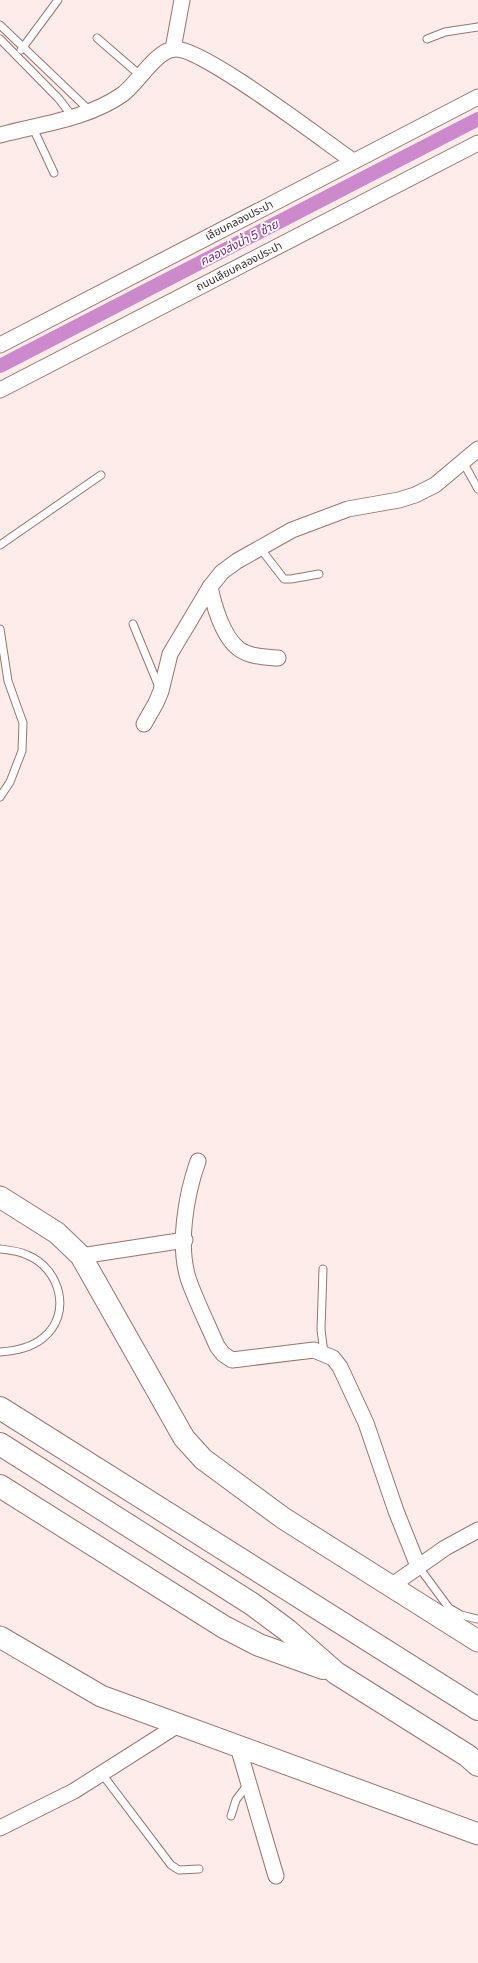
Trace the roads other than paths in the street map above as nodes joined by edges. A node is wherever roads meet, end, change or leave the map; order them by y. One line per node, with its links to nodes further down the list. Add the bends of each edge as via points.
1 (58, 0): 8 (lane)
2 (182, 0): 9 (street)
3 (0, 25): 8 (lane)
4 (478, 27): 7 (lane, via 445,32)
5 (0, 38): 10 (lane)
6 (97, 38): 11 (lane)
7 (427, 39)
8 (23, 48): 10 (lane); 13 (lane)
9 (173, 48): 11 (street, via 159,56); 18 (street, via 184,49 212,63)
10 (17, 55): 14 (lane)
11 (141, 76): 13 (street, via 123,93)
12 (478, 96): 18 (street, เลียบคลองประปา)
13 (90, 111): 14 (street)
14 (72, 116): 15 (street)
15 (32, 126): 16 (street); 19 (lane)
16 (0, 135)
17 (478, 143): 21 (street, ถนนเลียบคลองประปา)
18 (353, 162): 20 (street, เลียบคลองประปา)
19 (54, 173)
20 (0, 345)
21 (0, 390)
22 (478, 449): 23 (street)
23 (463, 462): 25 (lane); 27 (street, via 435,485 416,495 348,508 321,517)
24 (101, 475): 26 (lane)
25 (478, 489)
26 (0, 545)
27 (260, 548): 28 (lane, via 284,579); 29 (street, via 222,572)
28 (319, 574)
29 (210, 587): 32 (street, via 221,621 235,645 245,652); 33 (street, via 170,654)
30 (133, 624): 33 (lane)
31 (0, 629): 35 (lane, via 8,681 23,723 22,751 10,782)
32 (278, 658)
33 (161, 691): 34 (street)
34 (144, 724)
35 (0, 797)
36 (198, 1161): 38 (street, via 185,1209)
37 (0, 1197): 40 (main road, via 57,1233)
38 (185, 1240): 40 (street); 43 (street, via 185,1265 189,1281 217,1346 223,1354 232,1360 314,1350)
39 (0, 1249): 42 (lane, via 28,1255 45,1266 53,1275 60,1298 60,1309 44,1338 24,1348)
40 (81, 1256): 51 (main road, via 184,1438 203,1459 282,1518)
41 (323, 1269): 43 (lane, via 321,1330)
42 (0, 1352)
43 (324, 1353): 50 (street, via 333,1358 340,1367 366,1423)
44 (0, 1400): 46 (lane)
45 (0, 1408): 46 (highway)
46 (28, 1426): 56 (highway)
47 (0, 1444): 55 (highway, via 252,1604 287,1630)
48 (0, 1486): 55 (highway, via 224,1627 260,1645)
49 (478, 1530): 50 (street, via 444,1548)
50 (418, 1566): 51 (street); 52 (lane, via 449,1608 461,1615)
51 (391, 1586): 54 (main road)
52 (477, 1619)
53 (0, 1637): 57 (main road, via 101,1696)
54 (478, 1641)
55 (336, 1673): 59 (highway)
56 (478, 1709)
57 (178, 1725): 58 (main road); 60 (street)
58 (238, 1747): 61 (street); 64 (main road)
59 (475, 1761)
60 (102, 1774): 63 (street); 65 (lane, via 171,1865 179,1870)
61 (249, 1782): 62 (lane, via 236,1800); 66 (street)
62 (231, 1816)
63 (0, 1828)
64 (478, 1834)
65 (199, 1869)
66 (276, 1876)

